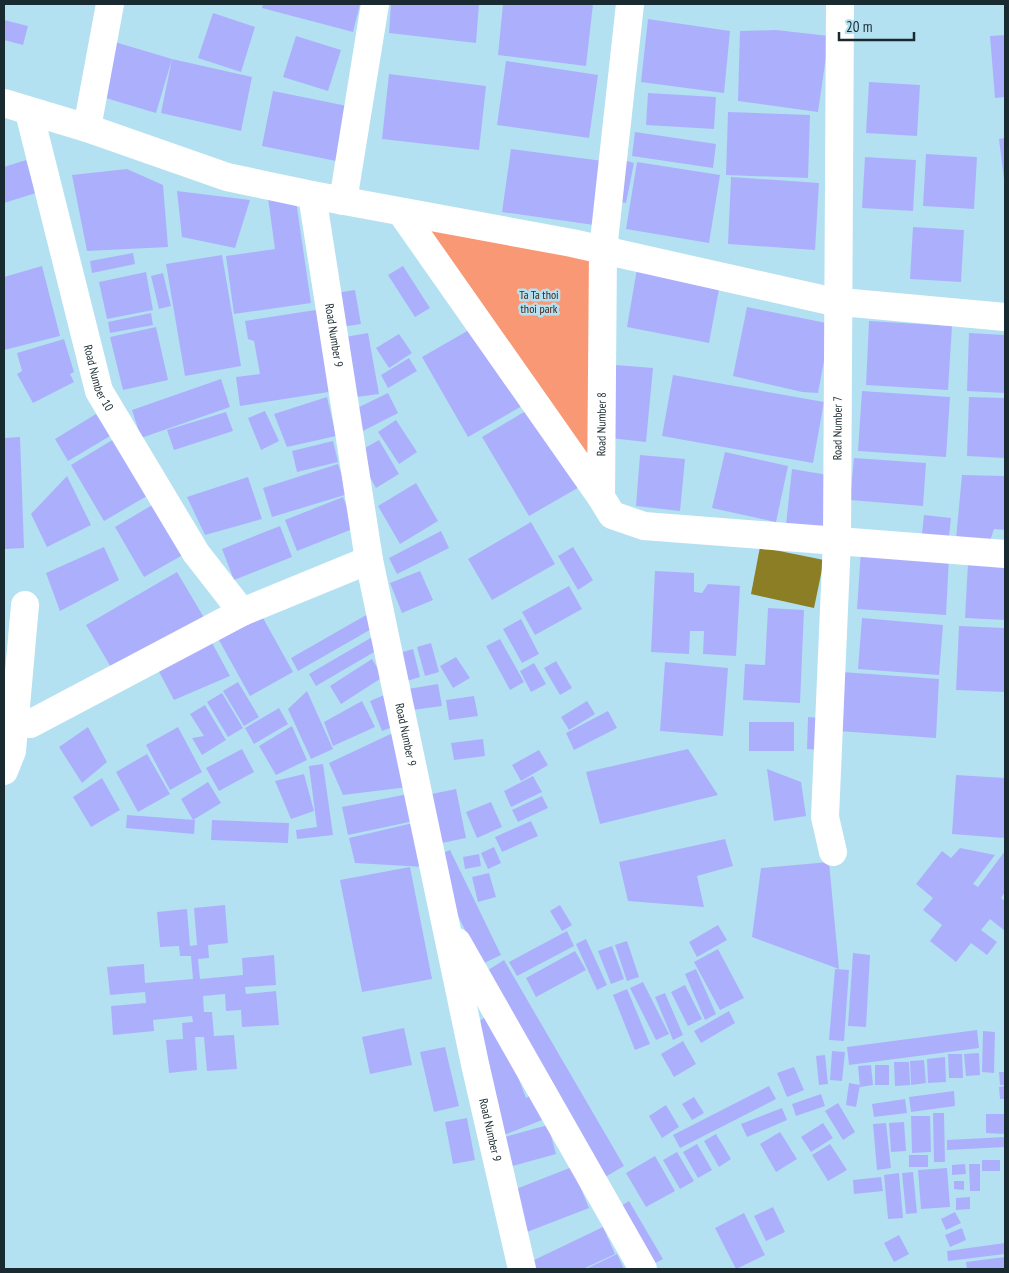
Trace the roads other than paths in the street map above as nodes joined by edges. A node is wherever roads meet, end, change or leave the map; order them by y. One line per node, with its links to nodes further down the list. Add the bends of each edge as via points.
1 (110, 4): 6 (street)
2 (375, 4): 8 (street)
3 (630, 4): 10 (street, Road Number 8)
4 (840, 4): 11 (street, Road Number 7)
5 (16, 107): 6 (street); 18 (street, Road Number 10, via 98,391 196,553)
6 (87, 128): 7 (street, via 228,177)
7 (312, 195): 8 (street); 16 (street, Road Number 9)
8 (343, 201): 9 (street)
9 (401, 212): 10 (street); 13 (street, Road Number 8)
10 (603, 250): 11 (street); 13 (street, Road Number 8)
11 (839, 302): 12 (street); 14 (street, Road Number 7)
12 (1005, 317)
13 (601, 497): 14 (street, via 612,515 644,526)
14 (837, 540): 15 (street); 21 (street, Road Number 7, via 825,817)
15 (1005, 554)
16 (369, 560): 18 (street); 22 (street, Road Number 9)
17 (25, 605): 20 (street, via 12,751)
18 (242, 612): 19 (street)
19 (30, 724)
20 (4, 771)
21 (833, 852)
22 (444, 919): 23 (street, Road Number 9); 24 (street)
23 (522, 1269)
24 (642, 1269)

